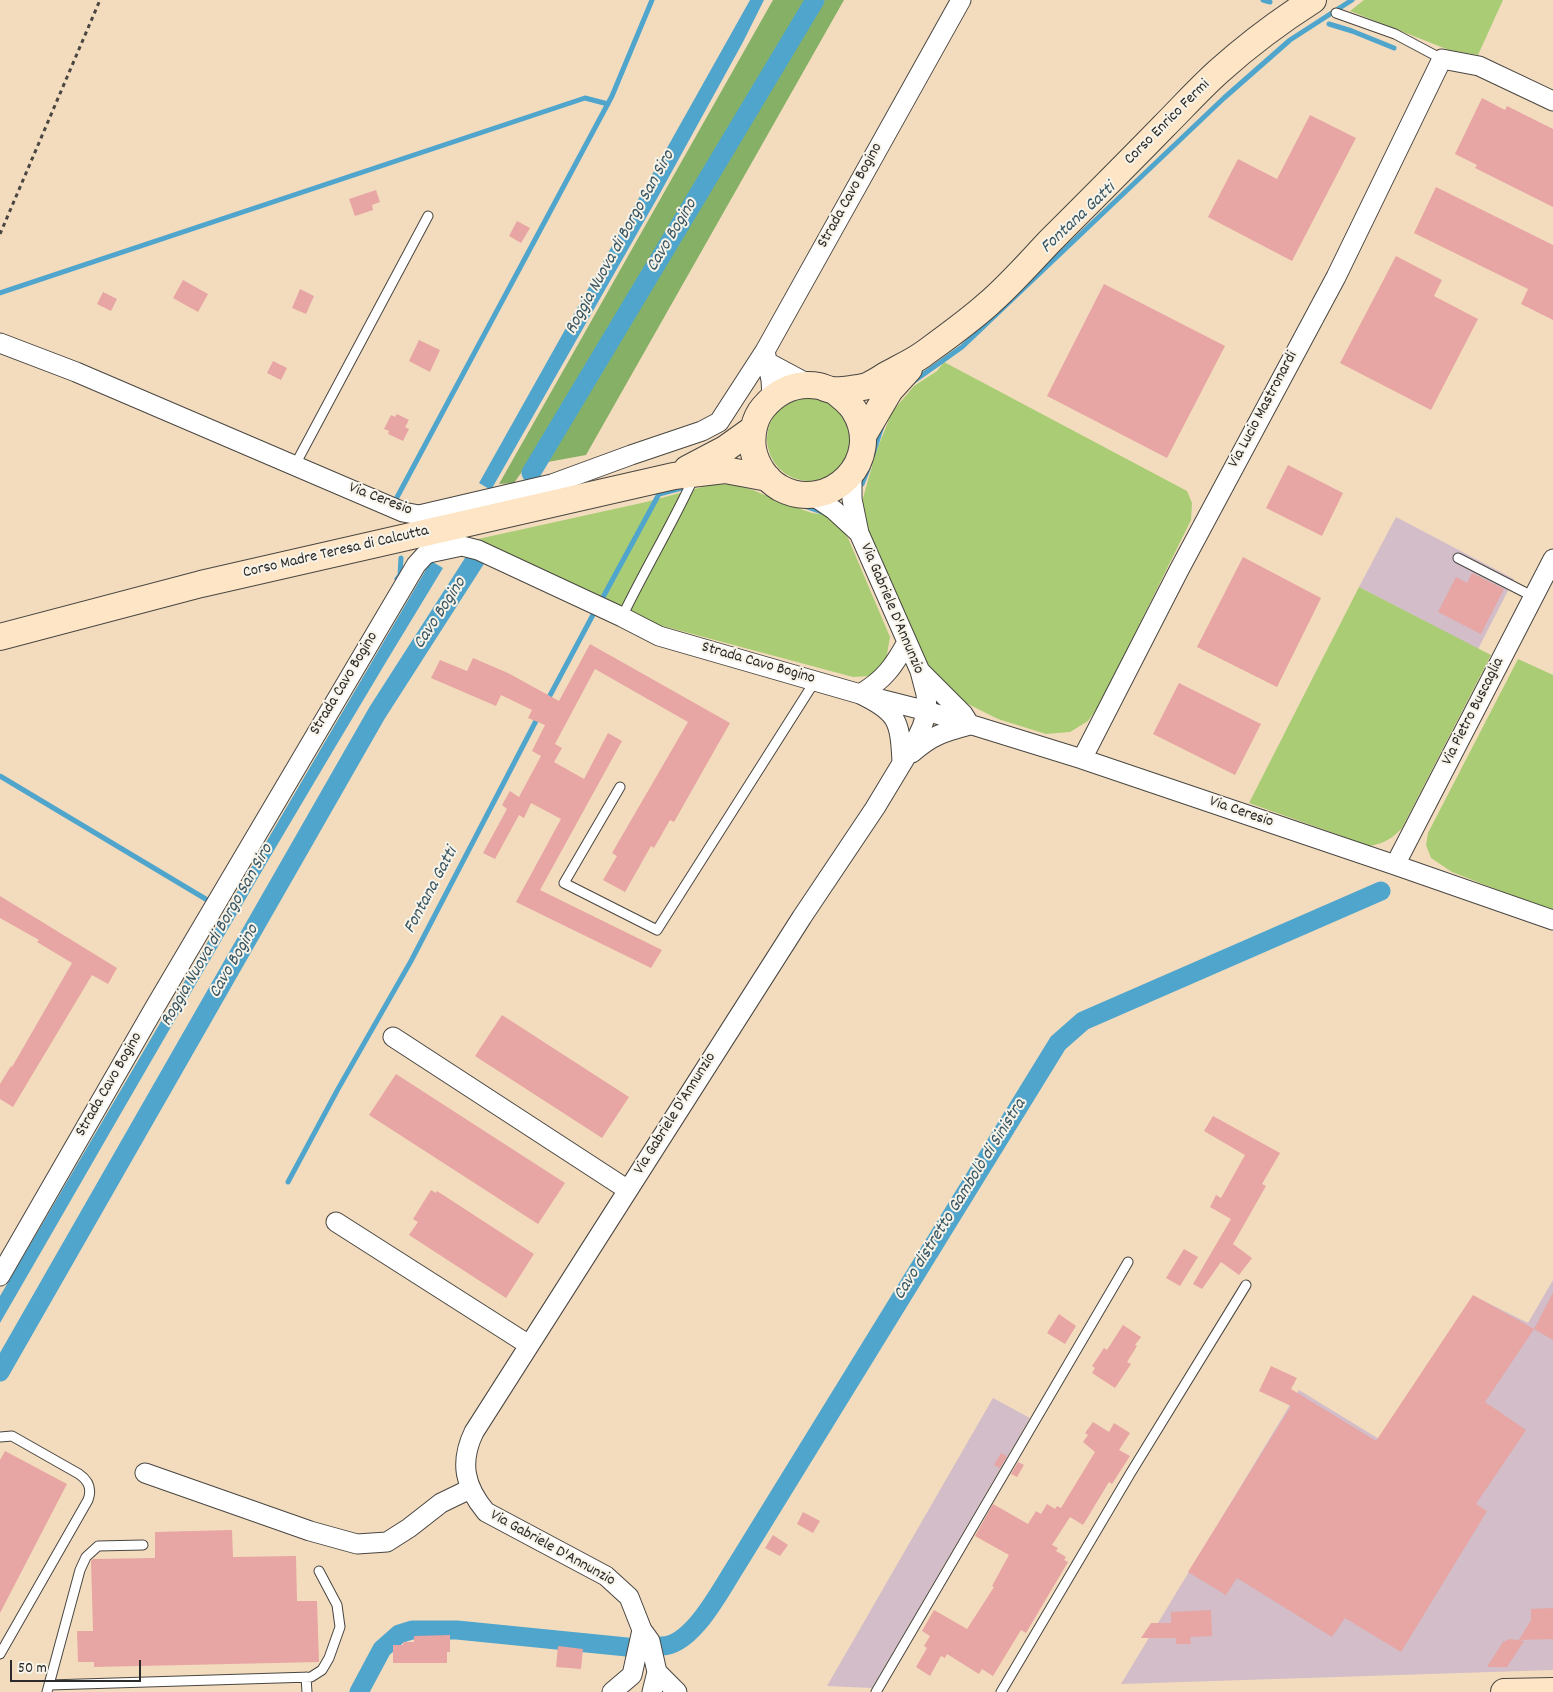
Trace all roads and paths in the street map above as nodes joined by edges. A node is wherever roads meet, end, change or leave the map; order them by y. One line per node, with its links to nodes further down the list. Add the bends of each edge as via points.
1 (100, 0): 8 (path)
2 (961, 0): 10 (street, Strada Cavo Bogino)
3 (1313, 0): 11 (main road, Corso Enrico Fermi, via 1218,71 989,304)
4 (1336, 13): 5 (lane, via 1395,34)
5 (1442, 59): 6 (street, via 1479,66); 33 (street, Via Lucio Mastronardi, via 1336,277)
6 (1553, 101)
7 (428, 216): 16 (lane)
8 (0, 234)
9 (0, 343): 16 (street, Via Ceresio)
10 (766, 356): 12 (street); 13 (street); 16 (street, Via Ceresio, via 719,422 702,431 552,484 419,515 403,512)
11 (920, 356): 12 (main road, Corso Enrico Fermi, via 866,386); 15 (main road, Corso Enrico Fermi, via 890,390)
12 (822, 388): 13 (main road, via 790,387); 15 (main road, via 844,399 854,410)
13 (772, 397): 14 (main road, via 760,412)
14 (753, 429): 18 (main road, Corso Madre Teresa di Calcutta); 19 (main road, via 754,456)
15 (863, 436): 17 (main road, via 861,456)
16 (295, 465)
17 (852, 473): 20 (main road, via 834,488); 21 (street, Via Gabriele D'Annunzio, via 852,499)
18 (685, 475): 19 (main road, Corso Madre Teresa di Calcutta, via 725,470); 25 (lane, via 674,520); 26 (main road, Corso Madre Teresa di Calcutta, via 200,584)
19 (768, 478): 20 (main road, via 788,492)
20 (812, 495): 21 (street, Via Gabriele D'Annunzio)
21 (859, 533): 27 (street, Via Gabriele D'Annunzio)
22 (1458, 558): 24 (lane)
23 (1553, 559): 24 (street, Via Pietro Buscaglia)
24 (1534, 597): 36 (street, Via Pietro Buscaglia)
25 (622, 617): 29 (street, Strada Cavo Bogino, via 659,636); 42 (street, Strada Cavo Bogino, via 478,550 456,547 424,555)
26 (0, 637)
27 (907, 642): 28 (street, Via Gabriele D'Annunzio); 30 (street, via 886,676)
28 (920, 671): 31 (street, Via Gabriele D'Annunzio); 32 (street)
29 (815, 681): 30 (street, Strada Cavo Bogino); 35 (lane, via 657,930 564,883)
30 (860, 694): 31 (street, Strada Cavo Bogino); 34 (street, via 883,706 895,718 901,734)
31 (927, 711): 32 (street, Via Ceresio); 34 (street, Via Gabriele D'Annunzio, via 922,727)
32 (970, 725): 33 (street, Via Ceresio); 34 (street, via 939,733)
33 (1082, 760): 36 (street, Via Ceresio)
34 (902, 762): 39 (street, Via Gabriele D'Annunzio)
35 (620, 787)
36 (1396, 865): 37 (street, Via Ceresio)
37 (1553, 920)
38 (392, 1038): 39 (street)
39 (628, 1190): 44 (street, Via Gabriele D'Annunzio)
40 (336, 1222): 44 (street)
41 (1128, 1262): 61 (lane)
42 (0, 1276)
43 (1246, 1286): 62 (lane)
44 (529, 1345): 47 (street, Via Gabriele D'Annunzio, via 468,1445 465,1462)
45 (0, 1437): 51 (lane, via 12,1436 79,1474 88,1482 90,1495)
46 (145, 1473): 47 (street, via 310,1531 357,1544 386,1542 441,1503)
47 (470, 1489): 50 (street, Via Gabriele D'Annunzio, via 486,1512 618,1585 629,1597)
48 (143, 1545): 55 (lane, via 98,1546 86,1557)
49 (319, 1571): 53 (lane, via 337,1605 340,1628 322,1670)
50 (642, 1630): 52 (street, Via Gabriele D'Annunzio, via 650,1641); 54 (street)
51 (0, 1654)
52 (657, 1672): 59 (street); 60 (street)
53 (306, 1677): 55 (lane); 57 (lane)
54 (633, 1683): 58 (street)
55 (48, 1689)
56 (1553, 1691): 63 (main road)
57 (307, 1692)
58 (612, 1692)
59 (652, 1692)
60 (677, 1692)
61 (876, 1692)
62 (1001, 1692)
63 (1504, 1692)

